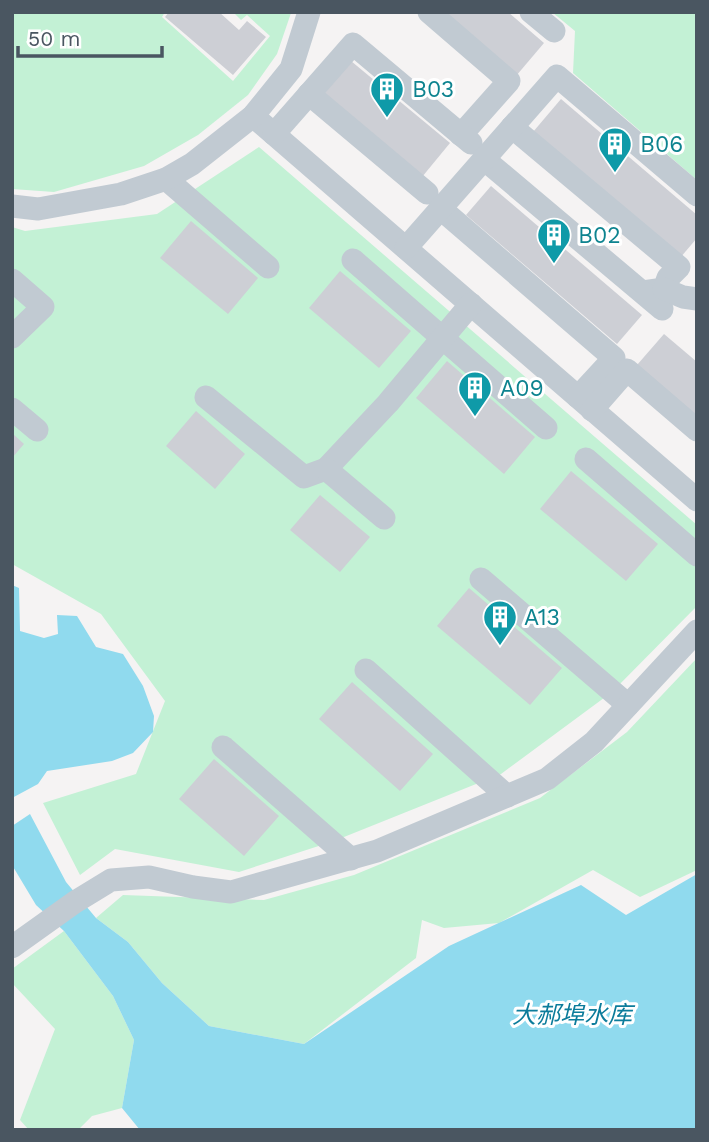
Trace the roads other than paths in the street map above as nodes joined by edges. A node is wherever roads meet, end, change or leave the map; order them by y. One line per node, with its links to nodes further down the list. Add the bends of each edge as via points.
1 (429, 12): 9 (street, via 509,81)
2 (531, 12): 4 (street)
3 (306, 14): 6 (street, via 291,69)
4 (554, 31)
5 (309, 94): 8 (street); 9 (street, via 352,44); 12 (street)
6 (253, 116): 8 (street); 10 (street)
7 (512, 127): 9 (street); 11 (street, via 557,76); 19 (street, via 678,267)
8 (274, 134): 14 (street)
9 (473, 146): 12 (street); 19 (street)
10 (166, 179): 13 (street, via 121,194 38,209); 16 (street)
11 (697, 195)
12 (434, 201): 14 (street); 24 (street, via 614,358)
13 (12, 206)
14 (406, 248): 20 (street)
15 (353, 260): 22 (street)
16 (268, 267)
17 (12, 280): 21 (street, via 43,307)
18 (696, 289): 19 (street, via 683,297)
19 (656, 297)
20 (471, 304): 22 (street); 24 (street)
21 (12, 337)
22 (443, 338): 26 (street); 30 (street)
23 (206, 397): 30 (street, via 304,477)
24 (585, 403): 28 (street, via 627,370); 31 (street)
25 (12, 409): 27 (street)
26 (546, 428)
27 (37, 430)
28 (697, 430)
29 (586, 459): 33 (street)
30 (326, 469): 32 (street)
31 (697, 500)
32 (384, 518)
33 (697, 555)
34 (481, 579): 37 (street)
35 (697, 631): 37 (street)
36 (366, 670): 39 (street)
37 (628, 705): 39 (street, via 594,742 547,779)
38 (223, 747): 40 (street)
39 (507, 796): 40 (street)
40 (351, 859): 41 (street, via 231,892 149,877 111,880)
41 (12, 947)

